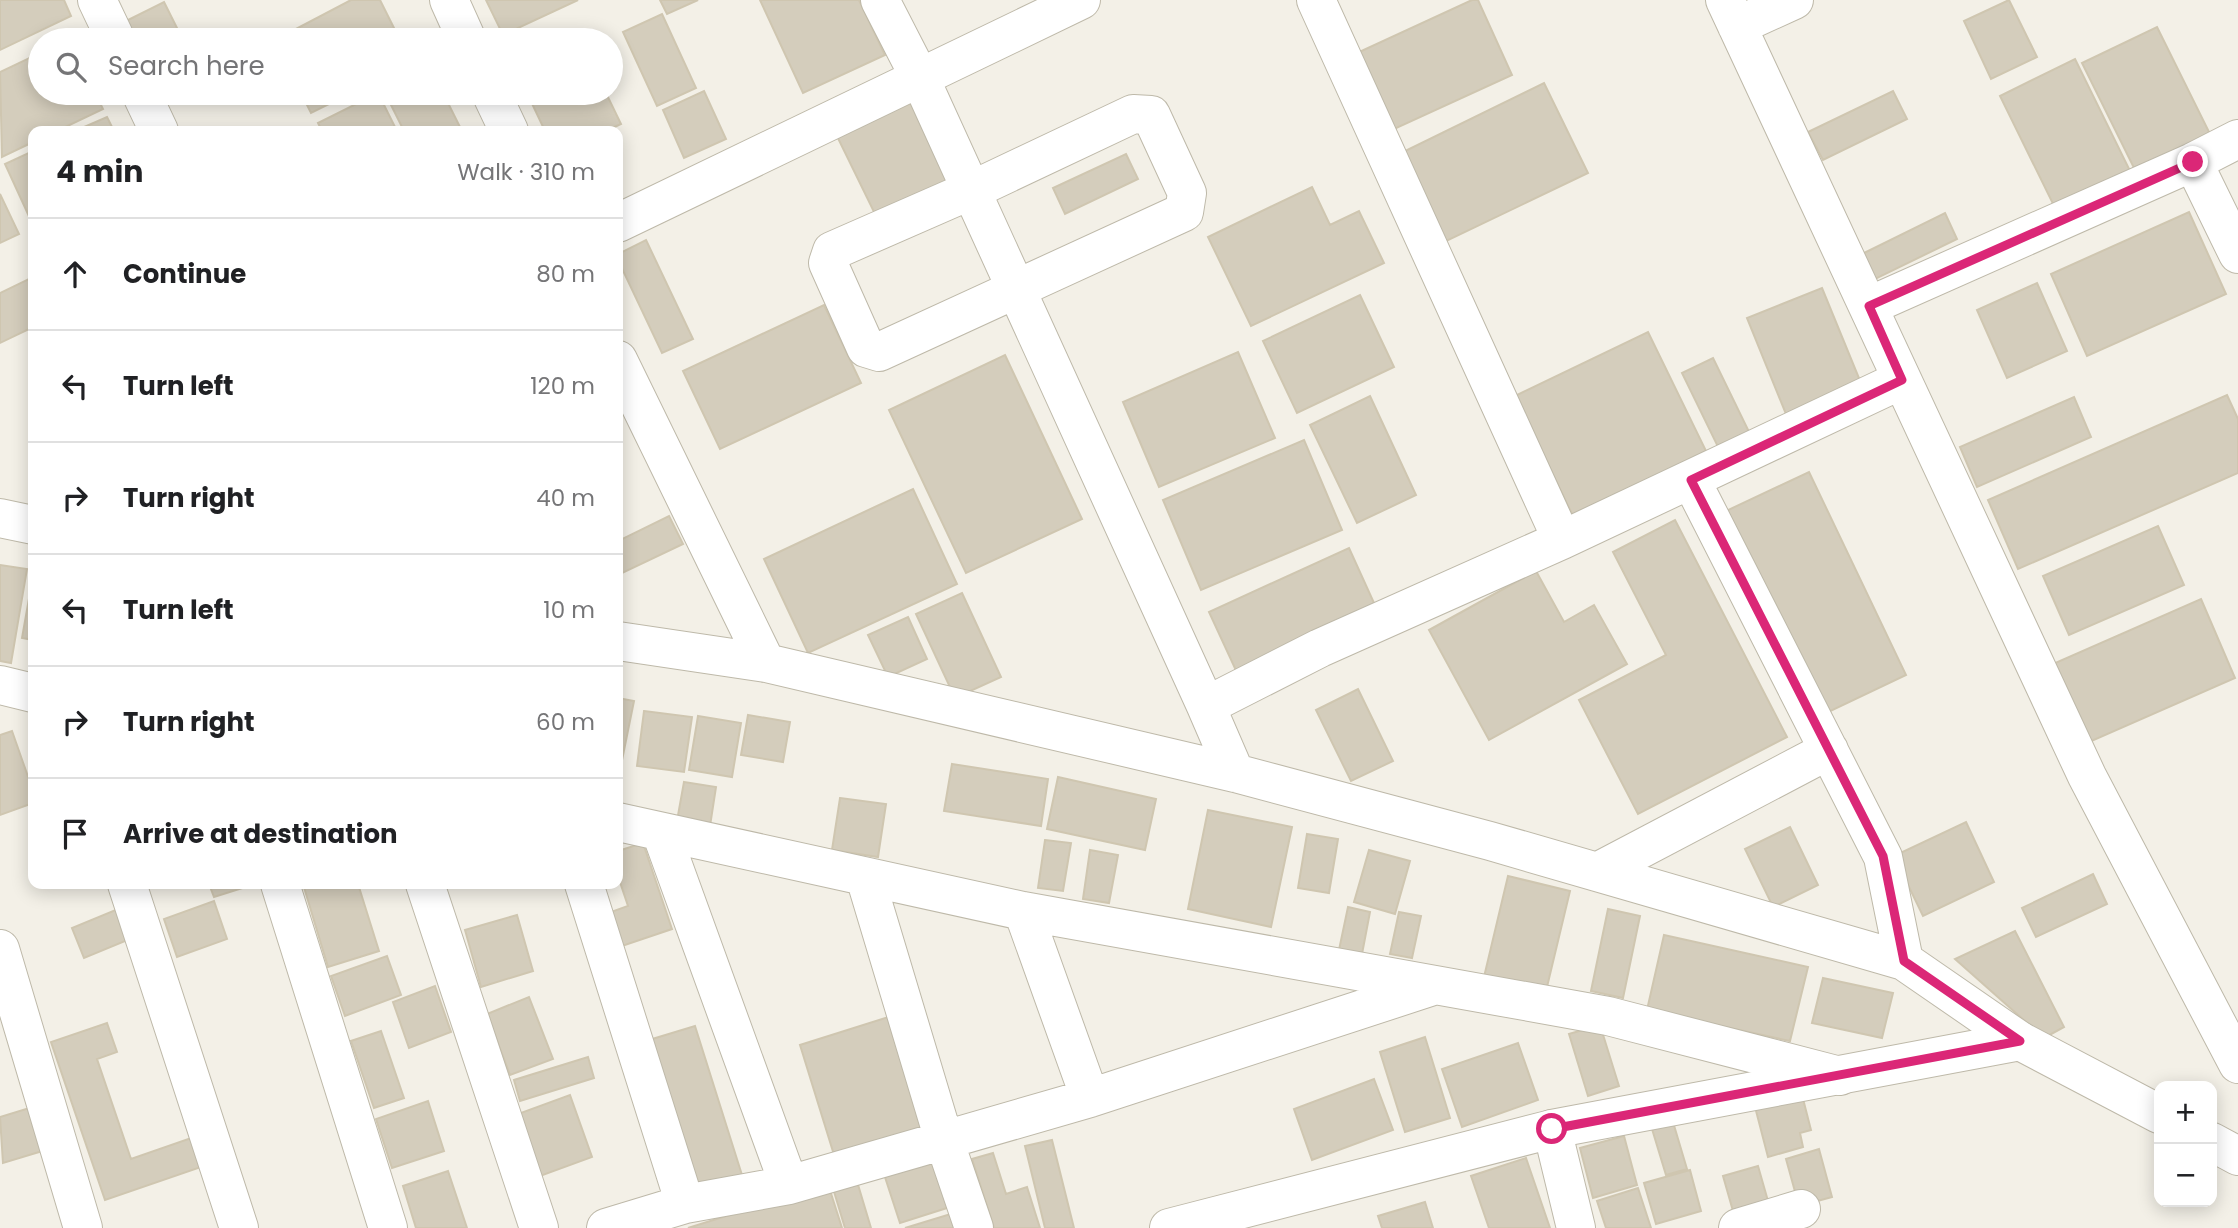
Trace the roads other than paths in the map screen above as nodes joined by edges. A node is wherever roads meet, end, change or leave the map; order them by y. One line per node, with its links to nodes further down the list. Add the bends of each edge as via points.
1 (97, 0): 8 (street)
2 (449, 0): 9 (street)
3 (880, 0): 10 (street)
4 (1081, 0): 10 (street)
5 (1316, 0): 27 (street)
6 (1794, 0): 7 (street)
7 (1731, 13): 21 (street)
8 (110, 28)
9 (462, 28)
10 (920, 78): 17 (street); 18 (street)
11 (147, 105): 13 (street)
12 (497, 105): 14 (street)
13 (157, 126)
14 (507, 126)
15 (2238, 139): 16 (street)
16 (2193, 162): 19 (street); 21 (street)
17 (971, 190): 20 (street); 20 (street, via 832,250 828,263 866,348 879,352); 20 (street, via 1133,114 1151,115 1182,182 1187,193 1184,212)
18 (623, 221)
19 (2238, 254)
20 (1016, 289): 32 (street)
21 (1869, 306): 23 (street)
22 (623, 370): 29 (street)
23 (1902, 380): 24 (street); 48 (street, via 2087,776)
24 (1691, 480): 27 (street); 33 (street)
25 (0, 518): 26 (street)
26 (28, 524)
27 (1562, 540): 32 (street, via 1320,648)
28 (623, 642): 29 (street)
29 (766, 663): 34 (street)
30 (0, 685): 31 (street)
31 (28, 693)
32 (1206, 706): 34 (street)
33 (1829, 750): 37 (street); 45 (street, via 1883,856)
34 (1235, 773): 37 (street)
35 (623, 823): 36 (street)
36 (662, 832): 38 (street); 56 (street)
37 (1597, 873): 45 (street)
38 (865, 877): 43 (street); 53 (street)
39 (129, 889): 60 (street)
40 (282, 889): 61 (street)
41 (427, 889): 62 (street)
42 (586, 889): 57 (street)
43 (1023, 911): 46 (street); 50 (street)
44 (0, 949): 59 (street)
45 (1904, 961): 47 (street)
46 (1436, 985): 49 (street, via 1608,1016); 50 (street)
47 (2020, 1041): 49 (street); 51 (street)
48 (2238, 1063)
49 (1840, 1076): 52 (street)
50 (1090, 1098): 53 (street)
51 (2154, 1111)
52 (1552, 1129): 65 (street); 66 (street)
53 (944, 1140): 56 (street); 64 (street)
54 (2216, 1144): 55 (street)
55 (2238, 1156)
56 (789, 1185): 57 (street)
57 (685, 1204): 63 (street)
58 (1801, 1209): 67 (street)
59 (83, 1228)
60 (239, 1228)
61 (388, 1228)
62 (539, 1228)
63 (606, 1228)
64 (974, 1228)
65 (1169, 1228)
66 (1576, 1228)
67 (1738, 1228)

